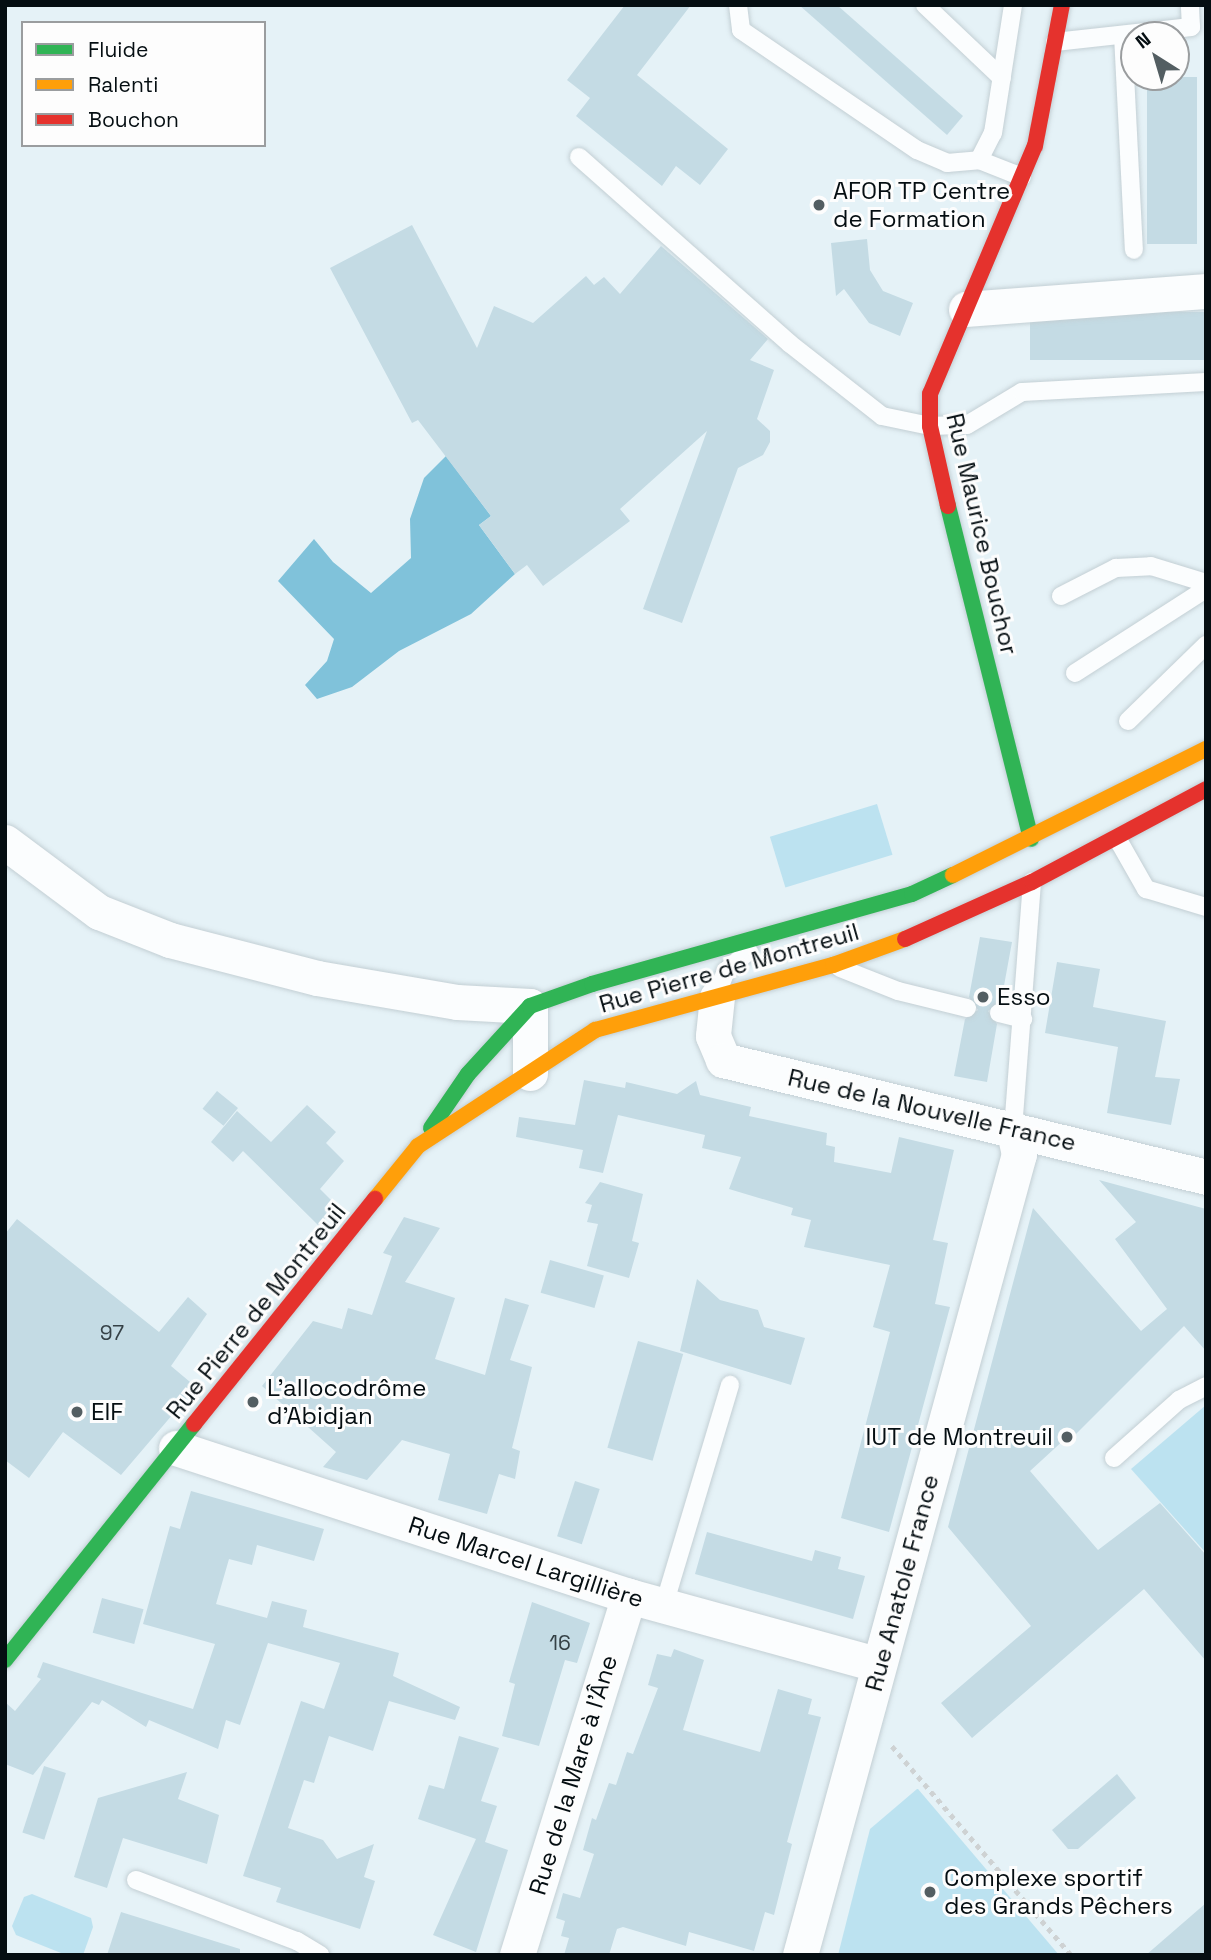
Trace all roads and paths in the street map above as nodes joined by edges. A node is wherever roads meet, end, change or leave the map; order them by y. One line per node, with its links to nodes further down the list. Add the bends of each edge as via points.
1 (738, 5): 12 (lane, via 741,30 917,150 947,163)
2 (925, 5): 9 (lane)
3 (1013, 5): 9 (lane)
4 (1062, 5): 8 (main road, Rue Maurice Bouchor)
5 (1190, 5): 6 (lane)
6 (1190, 27)
7 (1120, 35): 8 (lane)
8 (1055, 42): 13 (main road, Rue Maurice Bouchor, via 1035,146)
9 (1002, 79): 12 (lane, via 993,134)
10 (1126, 91): 14 (lane)
11 (579, 156): 18 (lane, via 789,343 882,416)
12 (979, 160): 13 (lane)
13 (1022, 177): 16 (main road, Rue Maurice Bouchor)
14 (1134, 250)
15 (1206, 291): 16 (street)
16 (967, 309): 18 (main road, Rue Maurice Bouchor, via 930,394)
17 (1206, 382): 18 (lane, via 1022,392 967,425)
18 (930, 426): 28 (main road, Rue Maurice Bouchor)
19 (1206, 583): 21 (lane, via 1151,566 1116,568)
20 (1206, 589): 23 (lane)
21 (1061, 596)
22 (1206, 645): 24 (lane)
23 (1075, 673)
24 (1128, 721)
25 (1206, 749): 28 (main road, Rue Pierre de Montreuil)
26 (1206, 789): 27 (main road, Rue Pierre de Montreuil)
27 (1117, 838): 30 (main road, Rue Pierre de Montreuil); 31 (lane, via 1146,889)
28 (1031, 839): 32 (main road, Rue Pierre de Montreuil, via 912,894)
29 (5, 842): 38 (street, via 99,912 170,940 317,978 457,1002)
30 (1032, 882): 33 (main road, Rue Pierre de Montreuil, via 914,936); 37 (lane)
31 (1206, 907)
32 (778, 932): 34 (lane, via 735,959); 38 (main road, Rue Pierre de Montreuil, via 592,984)
33 (833, 965): 34 (main road, Rue Pierre de Montreuil); 35 (lane, via 898,991)
34 (717, 997): 39 (main road, Rue Pierre de Montreuil); 42 (street, Rue de la Nouvelle France, via 713,1036 723,1060)
35 (967, 1008)
36 (999, 1013): 37 (lane)
37 (1023, 1019): 42 (lane)
38 (540, 1028): 39 (lane); 40 (lane); 40 (main road); 41 (street)
39 (595, 1030): 41 (main road, Rue Pierre de Montreuil)
40 (496, 1040): 43 (main road)
41 (530, 1073): 43 (main road, Rue Pierre de Montreuil)
42 (1013, 1129): 44 (street, Rue de la Nouvelle France); 52 (street, Rue Anatole France, via 1019,1154)
43 (418, 1146): 47 (main road, Rue Pierre de Montreuil)
44 (1206, 1177)
45 (730, 1385): 50 (lane)
46 (1206, 1386): 48 (lane, via 1179,1400)
47 (176, 1448): 49 (street, Rue Marcel Largillière); 51 (main road, Rue Pierre de Montreuil)
48 (1114, 1458)
49 (629, 1596): 50 (street, Rue Marcel Largillière); 56 (street, Rue de la Mare à l'Âne)
50 (664, 1605): 52 (street, Rue Marcel Largillière)
51 (5, 1660)
52 (879, 1665): 53 (street, Rue Anatole France)
53 (865, 1716): 57 (street, Rue Anatole France); 58 (path)
54 (135, 1880): 55 (lane, via 297,1941)
55 (320, 1955)
56 (517, 1955)
57 (800, 1955)
58 (1072, 1955)

